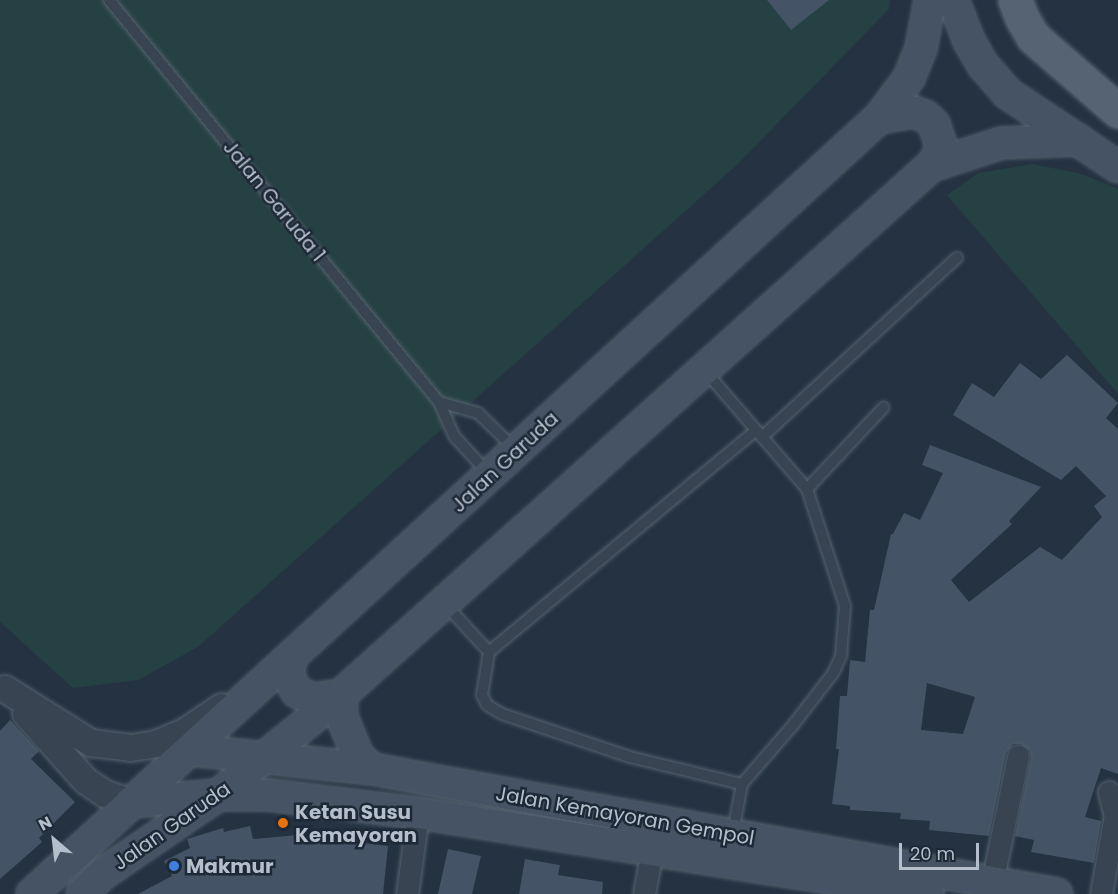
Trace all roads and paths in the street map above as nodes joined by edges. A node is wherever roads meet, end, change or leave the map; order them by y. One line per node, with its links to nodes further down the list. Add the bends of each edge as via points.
1 (109, 0): 14 (lane, Jalan Garuda 1)
2 (930, 0): 8 (main road, Jalan Garuda, via 921,49 909,78)
3 (953, 0): 9 (main road, via 969,41 1007,93)
4 (1015, 0): 7 (main road, via 1033,37)
5 (1118, 89): 6 (main road)
6 (1118, 102)
7 (1118, 111)
8 (879, 118): 10 (main road, via 914,112 934,124 941,145); 17 (main road, Jalan Garuda)
9 (1079, 140): 10 (main road, Jalan Garuda, via 1001,143); 11 (main road)
10 (931, 166): 13 (main road, Jalan Garuda)
11 (1118, 167)
12 (957, 258): 16 (lane)
13 (704, 369): 16 (lane); 20 (main road, Jalan Garuda)
14 (439, 402): 17 (lane, via 478,413); 18 (lane, Jalan Garuda 1, via 454,436)
15 (884, 406): 19 (lane)
16 (759, 434): 19 (lane); 21 (lane)
17 (517, 451): 18 (main road, Jalan Garuda)
18 (490, 476): 22 (main road, Jalan Garuda)
19 (807, 489): 30 (lane, via 845,606 841,656 828,681)
20 (444, 603): 21 (lane); 25 (main road, Jalan Garuda)
21 (489, 652): 30 (lane, via 482,695 487,705 502,714 630,757)
22 (291, 658): 24 (main road, Jalan Garuda); 25 (main road, via 288,676 297,692 313,699)
23 (3, 687): 24 (street, via 91,743 131,748 156,744 186,731); 33 (street, via 77,772 105,794)
24 (258, 689): 26 (main road, Jalan Garuda)
25 (341, 695): 28 (main road, Jalan Garuda); 29 (main road, via 342,717 358,756)
26 (191, 750): 28 (main road, Jalan Kemayoran Gempol); 33 (main road, Jalan Garuda)
27 (1018, 756): 37 (street)
28 (265, 758): 29 (main road, Jalan Kemayoran Gempol); 32 (main road, Jalan Garuda)
29 (372, 769): 35 (main road, Jalan Kemayoran Gempol)
30 (742, 784): 35 (lane)
31 (1109, 792): 44 (street, via 1115,815)
32 (218, 795): 33 (main road, Jalan Kemayoran Gempol); 34 (main road, Jalan Kemayoran Gempol, via 269,795); 40 (main road, Jalan Garuda, via 104,873)
33 (130, 802): 39 (main road, Jalan Garuda)
34 (418, 813): 36 (main road, Jalan Kemayoran Gempol); 41 (street)
35 (729, 848): 36 (main road, Jalan Kemayoran Gempol); 38 (main road, Jalan Kemayoran Gempol)
36 (652, 850): 42 (street)
37 (992, 883): 38 (main road, Jalan Kemayoran Gempol); 43 (main road, Jalan Kemayoran Gempol)
38 (939, 888)
39 (32, 894)
40 (82, 894)
41 (407, 894)
42 (644, 894)
43 (1057, 894)
44 (1101, 894)

